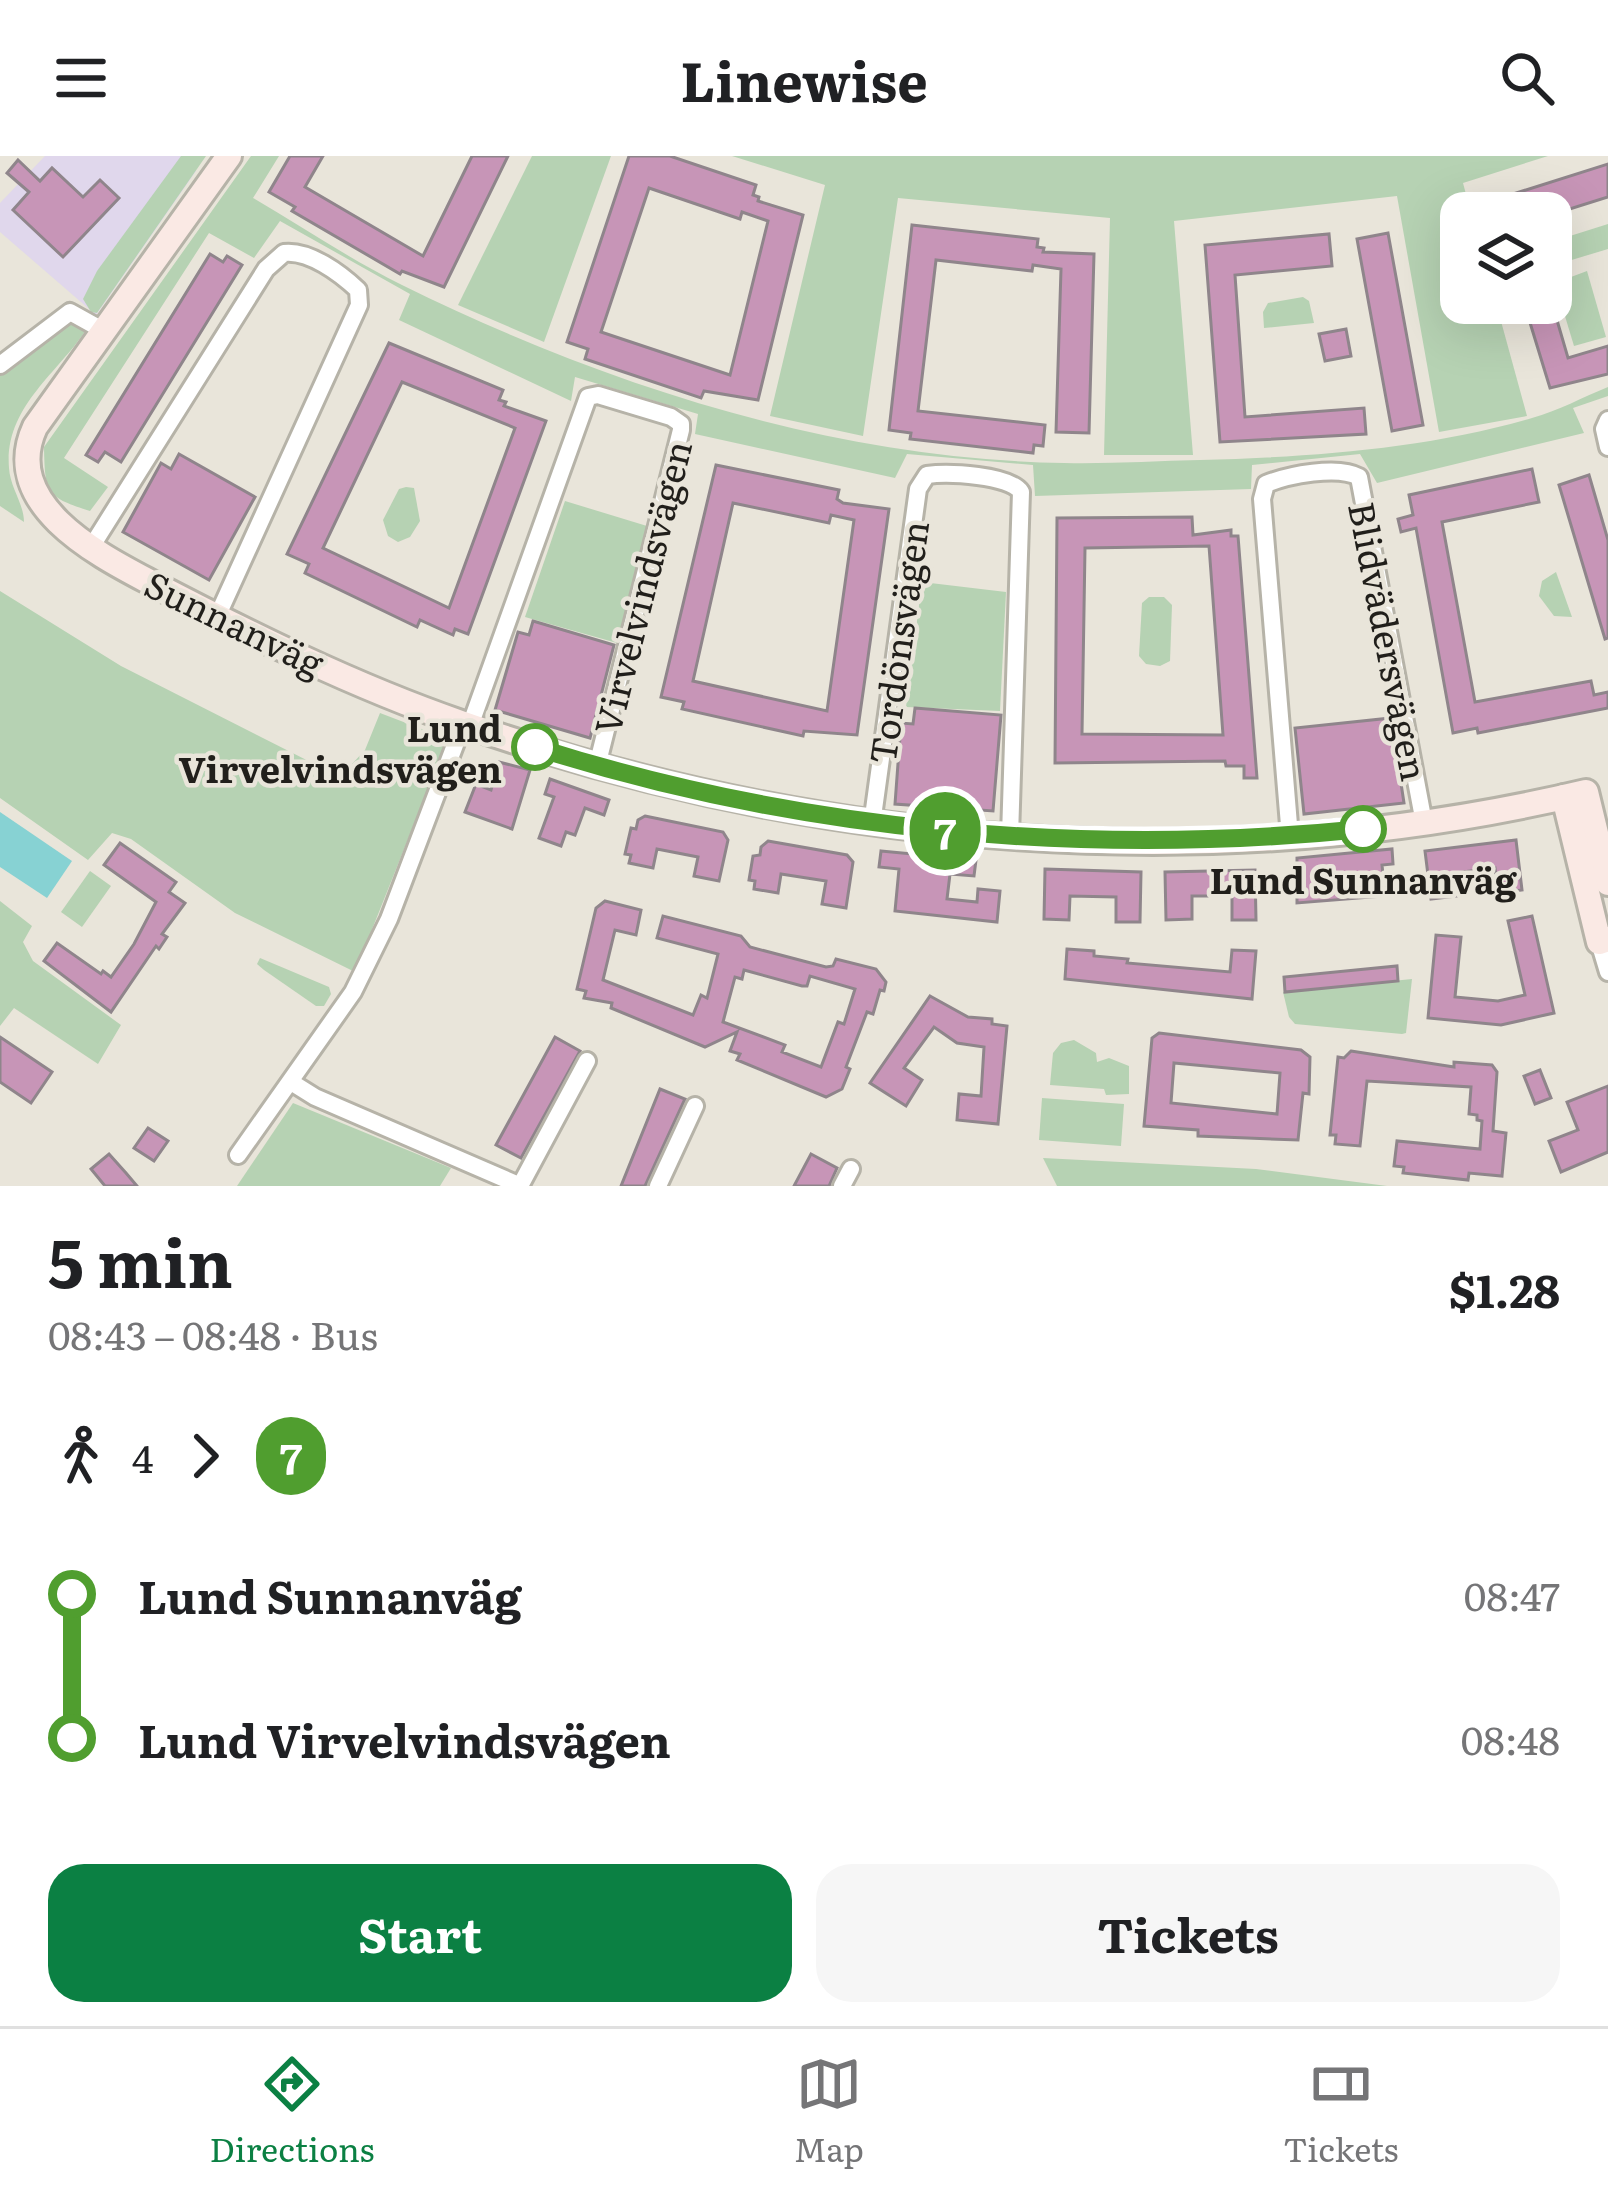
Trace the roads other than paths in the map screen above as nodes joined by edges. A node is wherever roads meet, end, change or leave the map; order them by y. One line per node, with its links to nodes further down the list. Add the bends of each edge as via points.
1 (229, 156): 2 (street)
2 (106, 332): 3 (street, via 70,312); 6 (street, Sunnanväg, via 26,451 34,501)
3 (0, 364)
4 (1608, 420): 5 (street)
5 (1608, 447)
6 (90, 549): 7 (street, Sunnanväg); 7 (street, via 266,269 284,253 302,254 361,297)
7 (217, 617): 8 (street, Sunnanväg)
8 (466, 725): 9 (street, Sunnanväg); 9 (street, Virvelvindsvägen, via 588,397 671,417 681,430); 19 (street, via 388,919 352,992)
9 (597, 766): 12 (street, Sunnanväg)
10 (1586, 792): 11 (street, Sunnanväg); 15 (street); 16 (street)
11 (1424, 823): 14 (street, Sunnanväg); 14 (street, Blidvädersvägen, via 1359,477 1285,478 1266,484 1262,499)
12 (872, 824): 13 (street, Sunnanväg); 13 (street, Tordönsvägen, via 918,489 927,476 945,474 1008,481 1021,492)
13 (1010, 836): 14 (street, Sunnanväg)
14 (1290, 837)
15 (1608, 883)
16 (1604, 940): 17 (street)
17 (1608, 972)
18 (587, 1061): 22 (street)
19 (291, 1082): 21 (street); 22 (street)
20 (695, 1106): 23 (street)
21 (238, 1155)
22 (520, 1186)
23 (658, 1186)

